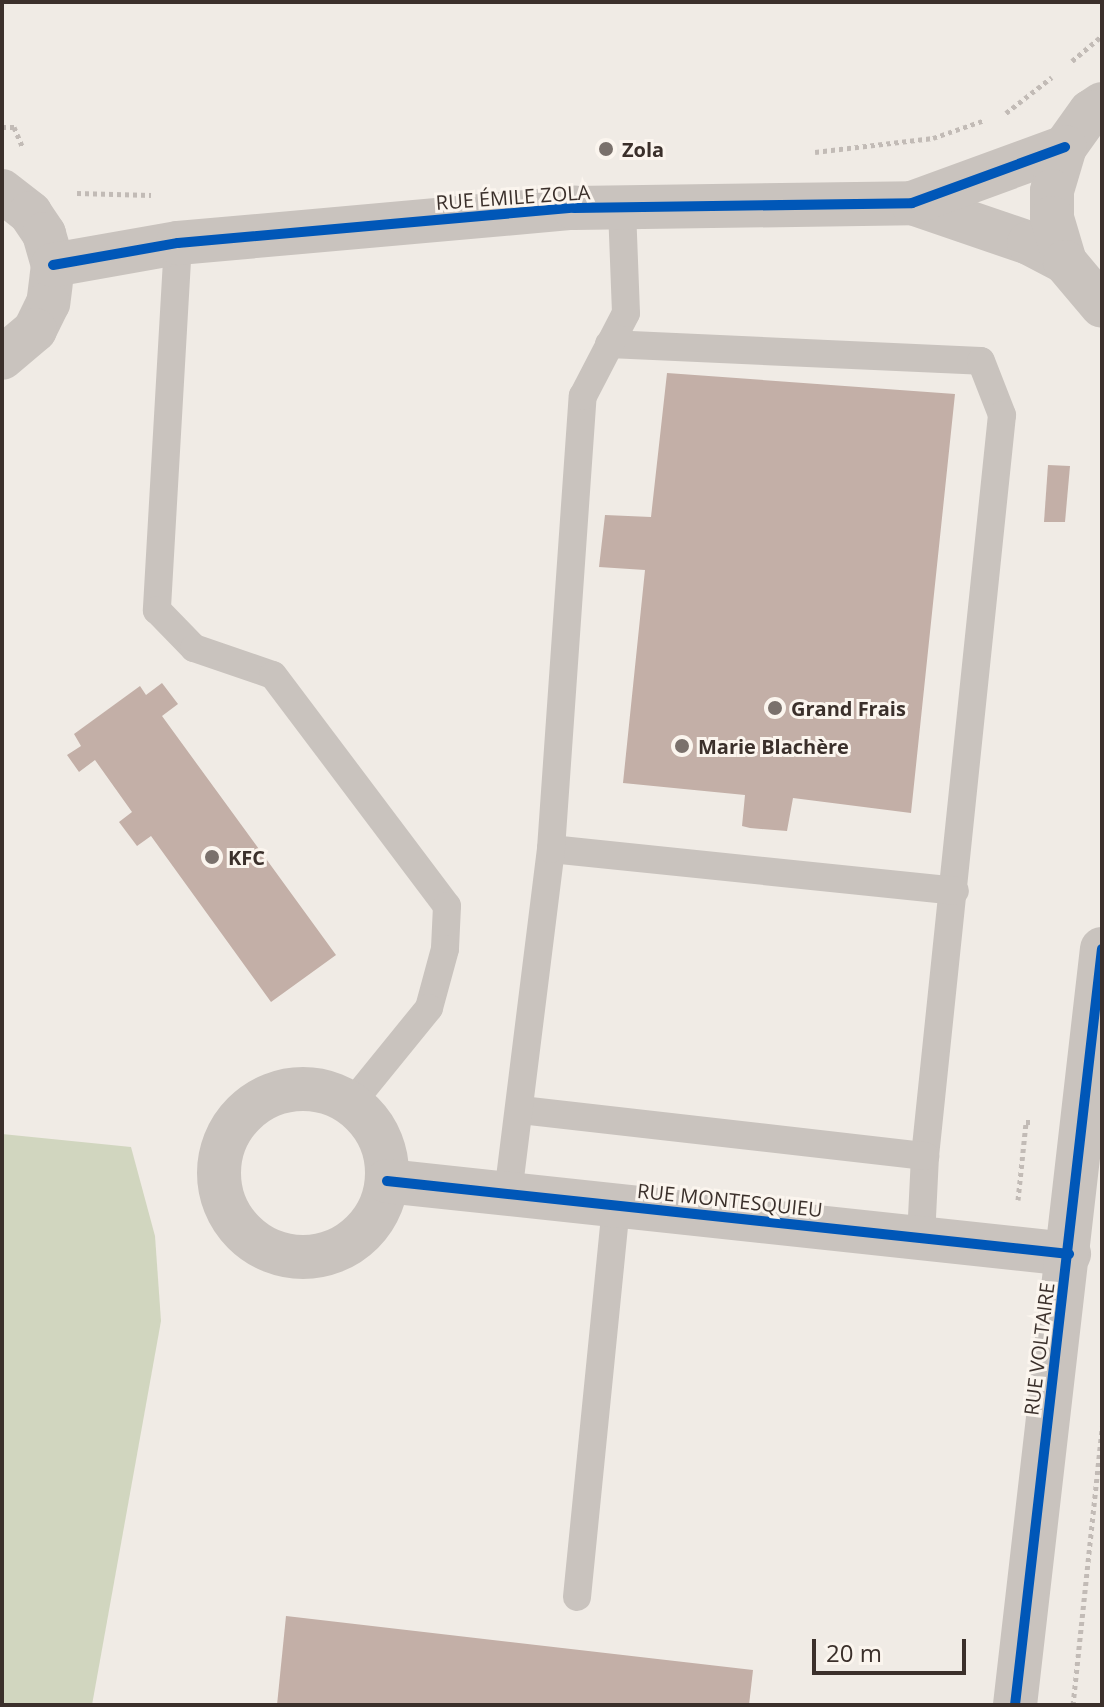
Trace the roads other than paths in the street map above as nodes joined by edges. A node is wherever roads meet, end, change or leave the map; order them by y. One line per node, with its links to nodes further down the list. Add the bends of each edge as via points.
1 (1102, 104): 2 (street)
2 (1065, 147): 4 (street, RUE ÉMILE ZOLA); 7 (street, via 1052,191 1052,218)
3 (2, 191): 8 (street, via 30,213 44,234)
4 (912, 203): 5 (street, RUE ÉMILE ZOLA); 7 (street, RUE ÉMILE ZOLA, via 1029,243)
5 (622, 209): 6 (street, RUE ÉMILE ZOLA, via 574,208); 10 (lane, via 626,313)
6 (178, 243): 8 (street, RUE ÉMILE ZOLA); 16 (lane, via 157,610 194,648 273,675 447,906 445,949 429,1008)
7 (1065, 262): 9 (street)
8 (53, 265): 11 (street, via 48,303 35,330)
9 (1102, 306)
10 (609, 344): 12 (lane, via 583,396); 13 (lane, via 981,361 1002,415)
11 (2, 358)
12 (551, 849): 13 (lane); 17 (lane)
13 (955, 891): 18 (lane)
14 (1102, 949): 15 (street, RUE VOLTAIRE)
15 (1098, 1030): 23 (street, RUE VOLTAIRE)
16 (351, 1104): 19 (street, via 372,1125 384,1151); 19 (street, via 325,1092 296,1089 267,1096 243,1114 226,1137 219,1166 230,1217 270,1251 322,1256 367,1229)
17 (521, 1110): 18 (lane); 20 (lane)
18 (925, 1156): 22 (lane)
19 (387, 1181): 20 (street, RUE MONTESQUIEU)
20 (508, 1194): 21 (street, RUE MONTESQUIEU)
21 (616, 1206): 22 (street, RUE MONTESQUIEU); 24 (lane)
22 (921, 1239): 23 (street, RUE MONTESQUIEU)
23 (1069, 1254): 25 (street, RUE VOLTAIRE)
24 (577, 1597)
25 (1015, 1705)

